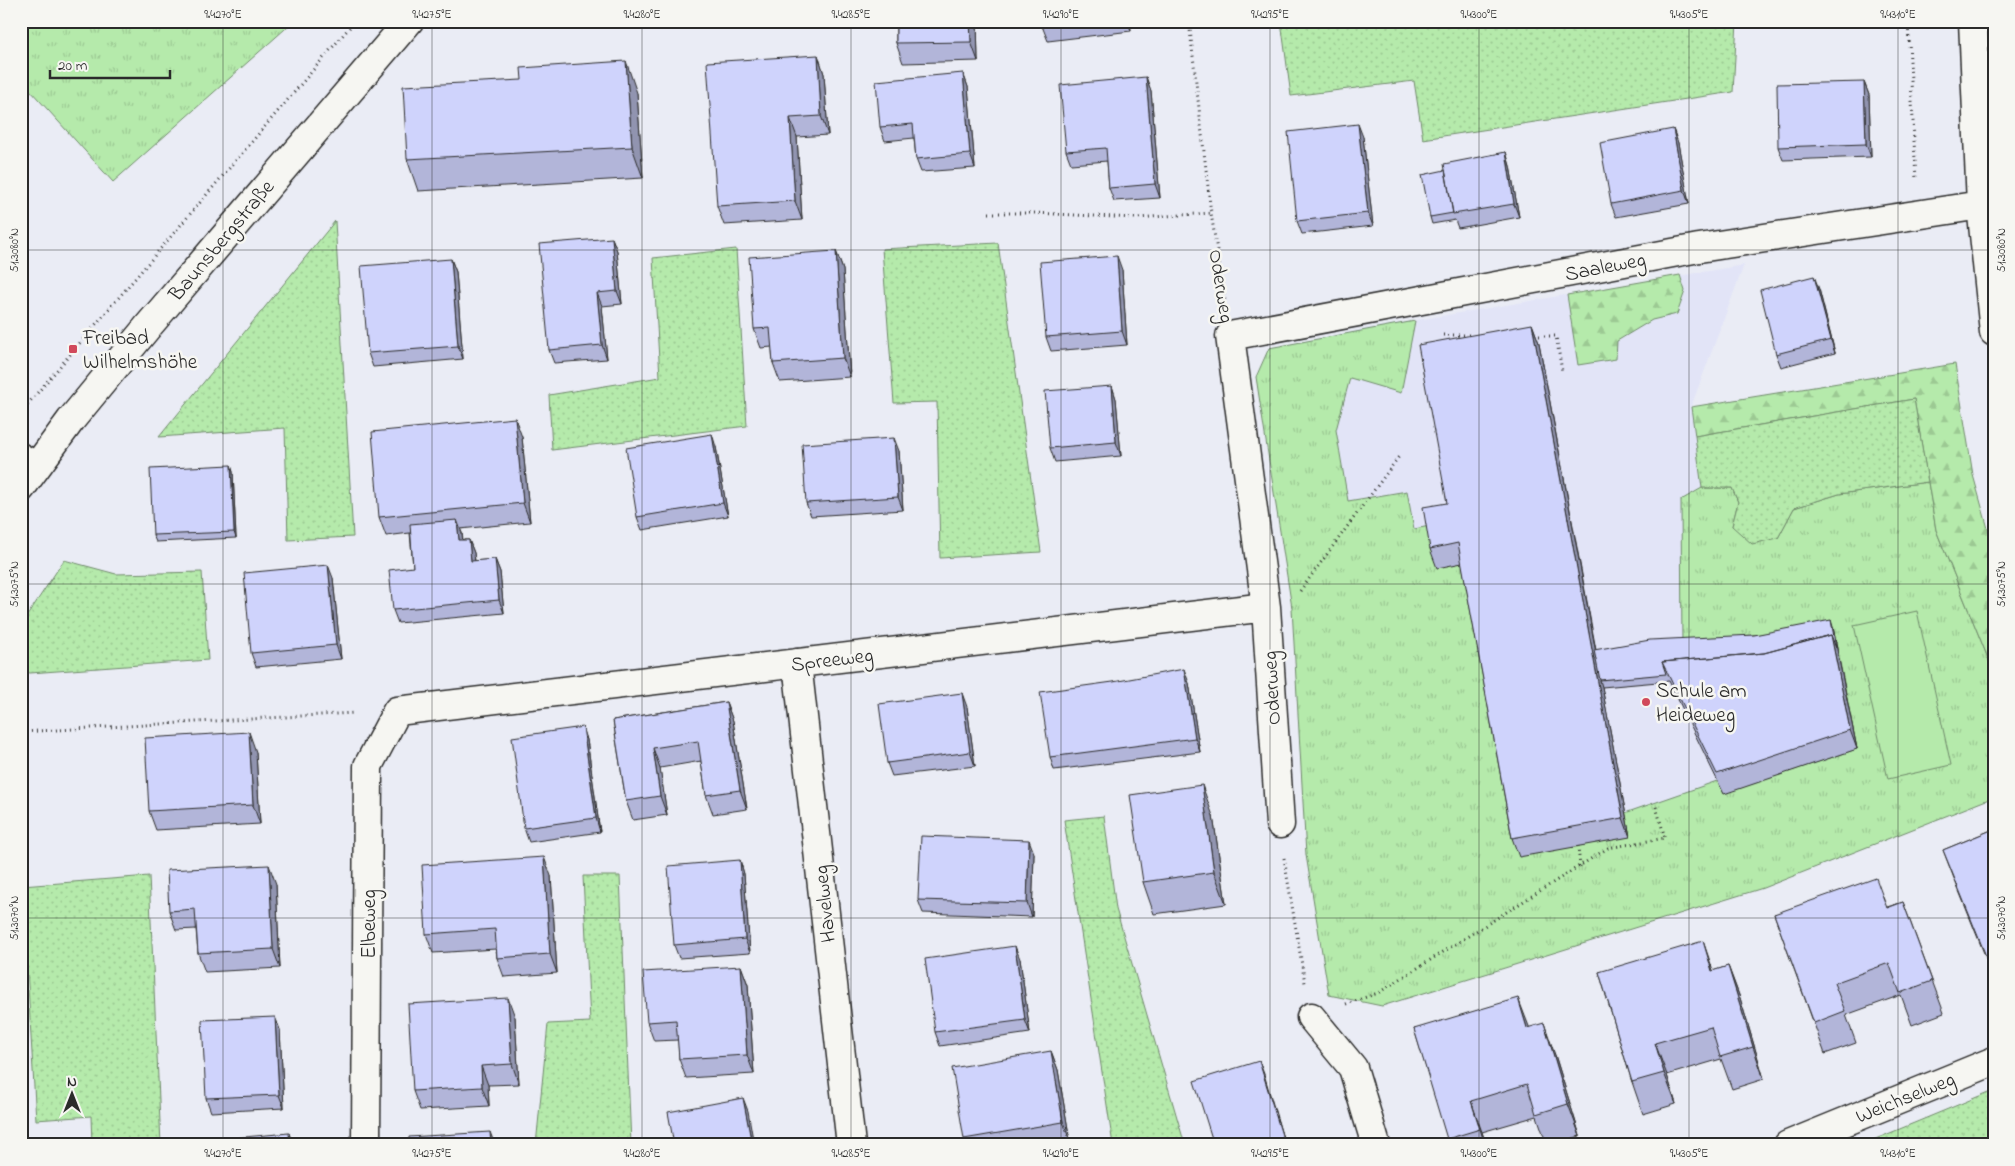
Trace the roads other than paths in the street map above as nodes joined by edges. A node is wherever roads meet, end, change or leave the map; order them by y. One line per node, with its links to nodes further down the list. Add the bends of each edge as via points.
1 (408, 21): 6 (street, Baunsbergstraße, via 157,316)
2 (1973, 21): 3 (street)
3 (1981, 205): 4 (street); 5 (street, Saaleweg, via 1699,248)
4 (1994, 332)
5 (1230, 336): 8 (street, Oderweg)
6 (30, 457): 7 (street, Baunsbergstraße)
7 (21, 488)
8 (1266, 606): 9 (street, Spreeweg); 11 (street, Oderweg)
9 (797, 663): 10 (street, Spreeweg); 15 (street, Havelweg)
10 (397, 711): 14 (street, Elbeweg, via 368,766)
11 (1280, 824)
12 (1311, 1017): 16 (street, via 1353,1068)
13 (1994, 1061): 17 (street, Weichselweg)
14 (366, 1145)
15 (851, 1145)
16 (1376, 1145)
17 (1788, 1145)

